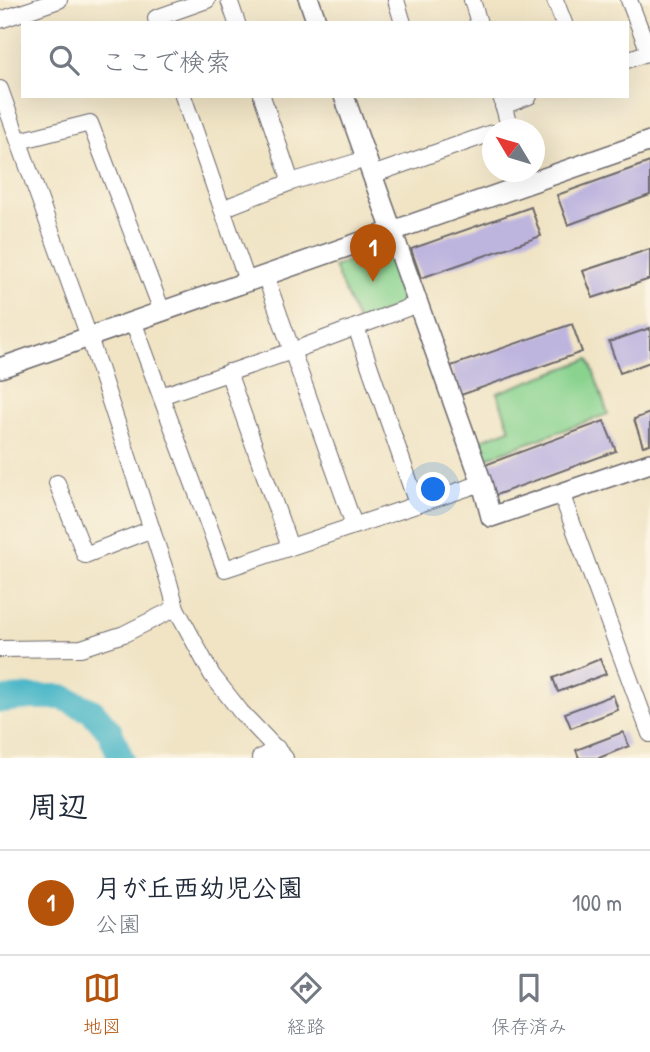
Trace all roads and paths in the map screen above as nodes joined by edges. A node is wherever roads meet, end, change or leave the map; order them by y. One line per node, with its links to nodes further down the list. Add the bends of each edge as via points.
1 (59, 0): 9 (street)
2 (208, 0): 11 (street)
3 (229, 0): 12 (street)
4 (309, 0): 13 (street)
5 (396, 0): 14 (street)
6 (472, 0): 15 (street)
7 (555, 0): 16 (street)
8 (629, 0): 17 (street, via 649,52)
9 (34, 4): 10 (street)
10 (0, 20)
11 (157, 21)
12 (236, 21)
13 (316, 21)
14 (402, 21)
15 (478, 21)
16 (563, 21)
17 (629, 59)
18 (0, 89): 25 (street)
19 (184, 98): 31 (street)
20 (263, 98): 30 (street)
21 (348, 98): 27 (street)
22 (502, 101): 23 (street)
23 (506, 119)
24 (482, 136): 27 (street)
25 (19, 141): 35 (street, via 90,123); 38 (street)
26 (650, 141): 28 (street)
27 (369, 167): 30 (street); 32 (street)
28 (545, 172)
29 (515, 182): 32 (street)
30 (291, 183): 31 (street)
31 (222, 209): 33 (street)
32 (392, 230): 33 (street); 34 (street)
33 (256, 278): 35 (street); 39 (street)
34 (418, 304): 37 (street); 44 (street)
35 (162, 312): 36 (street)
36 (133, 321): 38 (street); 42 (street)
37 (356, 327): 39 (street); 47 (street)
38 (89, 337): 40 (street); 49 (street)
39 (292, 351): 41 (street); 48 (street)
40 (0, 368)
41 (229, 372): 42 (street); 50 (street)
42 (161, 396): 50 (street, via 225,569)
43 (650, 463): 46 (street)
44 (482, 482): 46 (street, via 491,517); 47 (street)
45 (57, 483): 49 (street, via 85,555)
46 (561, 493): 53 (street)
47 (416, 505): 48 (street)
48 (354, 525): 50 (street)
49 (152, 529): 51 (street)
50 (290, 547)
51 (176, 608): 52 (street, via 124,634 81,648); 54 (street, via 212,674)
52 (0, 649)
53 (650, 734)
54 (281, 753): 55 (street)
55 (260, 758)

